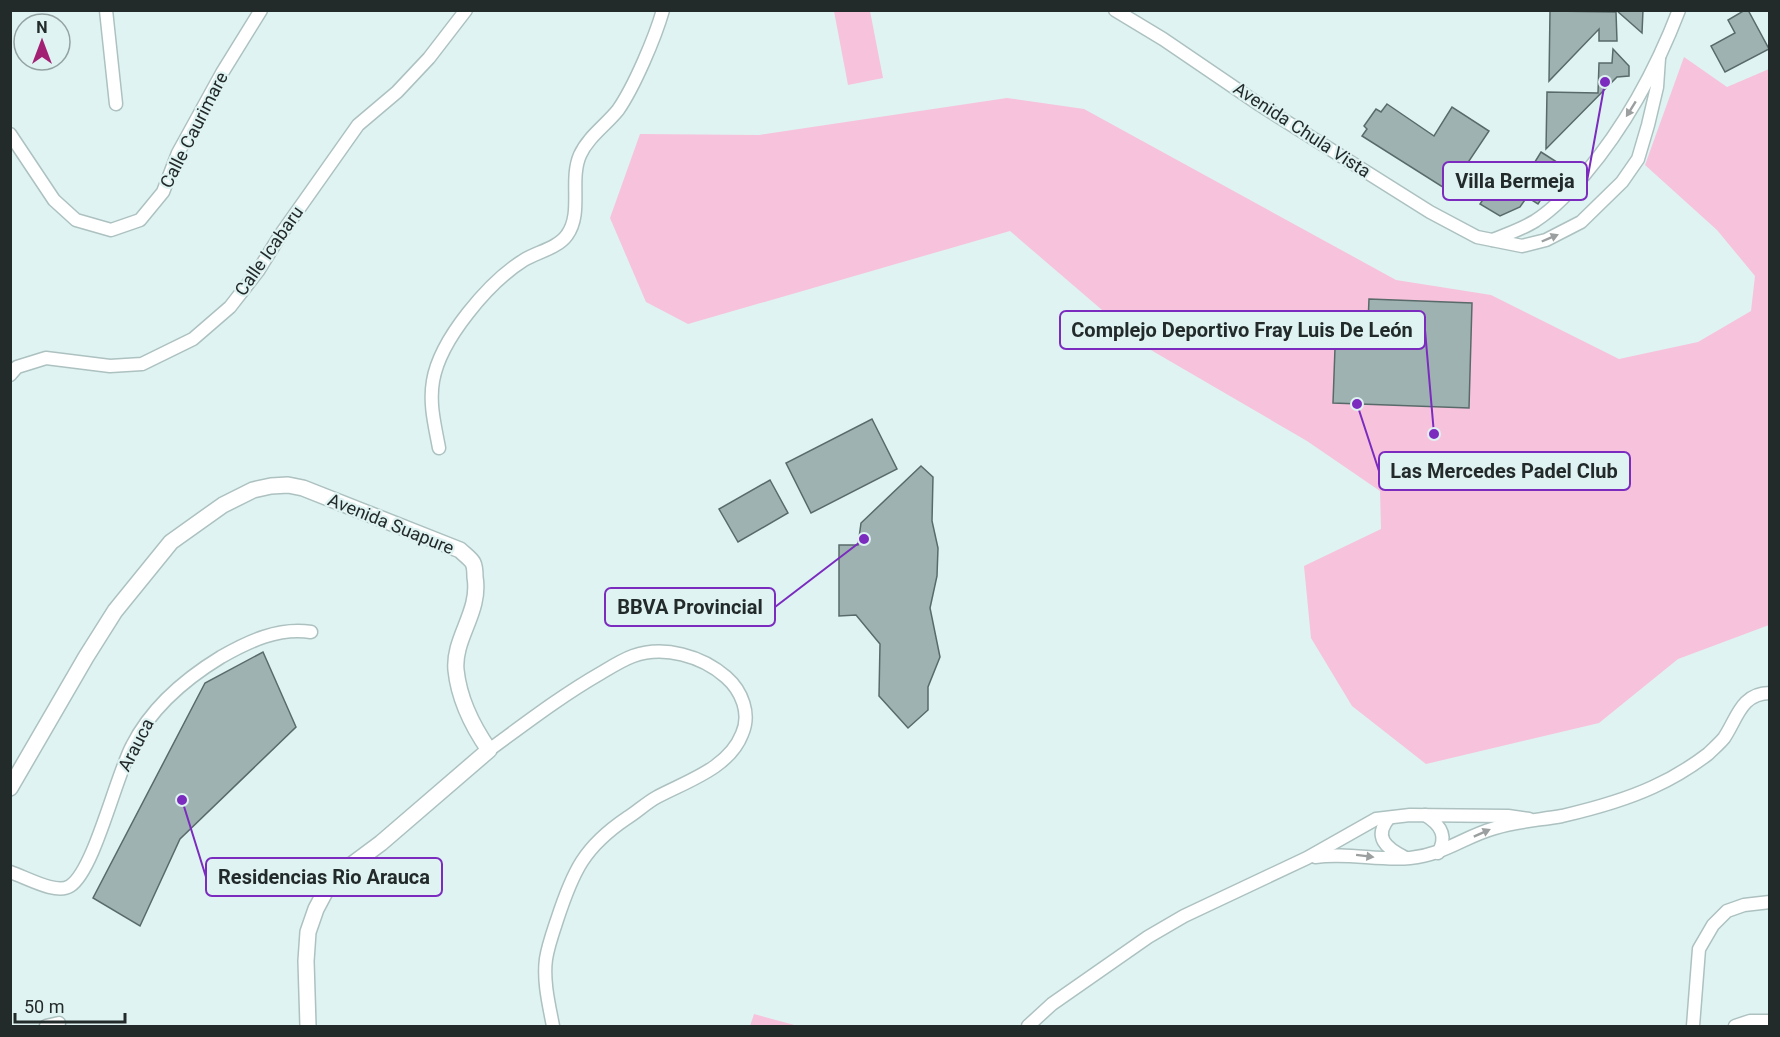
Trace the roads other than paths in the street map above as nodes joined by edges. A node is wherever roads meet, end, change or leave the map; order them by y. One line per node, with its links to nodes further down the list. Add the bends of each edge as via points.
1 (106, 10): 8 (street)
2 (261, 10): 9 (street, Calle Caurimare, via 178,153 163,192 140,220 111,230 76,220 54,200)
3 (466, 10): 11 (street, Calle Icabaru, via 429,58 358,125 258,271 230,307 193,339 142,364 110,366 46,358 17,367)
4 (663, 10): 12 (street, via 618,109 580,155 574,181 574,218 567,236 525,259 483,294 443,352 433,380 432,410)
5 (1115, 10): 10 (street, Avenida Chula Vista, via 1430,212 1477,237)
6 (1679, 10): 7 (street, Avenida Chula Vista)
7 (1659, 58): 10 (street, Avenida Chula Vista, one-way to 10, via 1610,142 1565,196 1534,221); 10 (street, Avenida Chula Vista, one-way to 7, via 1522,246 1546,240 1581,222 1617,188 1638,159 1657,87)
8 (116, 104)
9 (10, 134)
10 (1493, 240)
11 (10, 375)
12 (439, 448)
13 (311, 632): 23 (street, Arauca, via 280,632 232,651 152,713 132,745 79,879 55,890)
14 (1770, 693): 19 (street, via 1749,698 1723,739 1672,778 1593,808)
15 (489, 750): 16 (street, Avenida Suapure, via 460,691 456,668 476,603 473,563 460,550 303,488 271,486 237,497 171,542 104,629); 28 (street, via 342,872 325,892 308,932); 29 (street, via 570,691 635,655 661,652 695,658 735,686 743,702 743,732 729,756 653,799 612,828 580,864 564,897 546,960)
16 (10, 788)
17 (1425, 815): 18 (street); 19 (street); 20 (street, via 1443,832)
18 (1389, 818): 21 (street, via 1376,819); 22 (street, via 1382,838 1388,848)
19 (1529, 819): 20 (street, one-way to 19, via 1492,828)
20 (1438, 853): 22 (street)
21 (1307, 858): 22 (street, one-way to 22, via 1332,854); 30 (street, via 1148,937 1052,1004)
22 (1408, 858)
23 (10, 872)
24 (1770, 902): 31 (street, via 1727,910 1713,925 1699,950)
25 (1770, 1021): 32 (street)
26 (59, 1023): 27 (street)
27 (46, 1026)
28 (308, 1026)
29 (553, 1026)
30 (1028, 1026)
31 (1693, 1026)
32 (1735, 1026)

